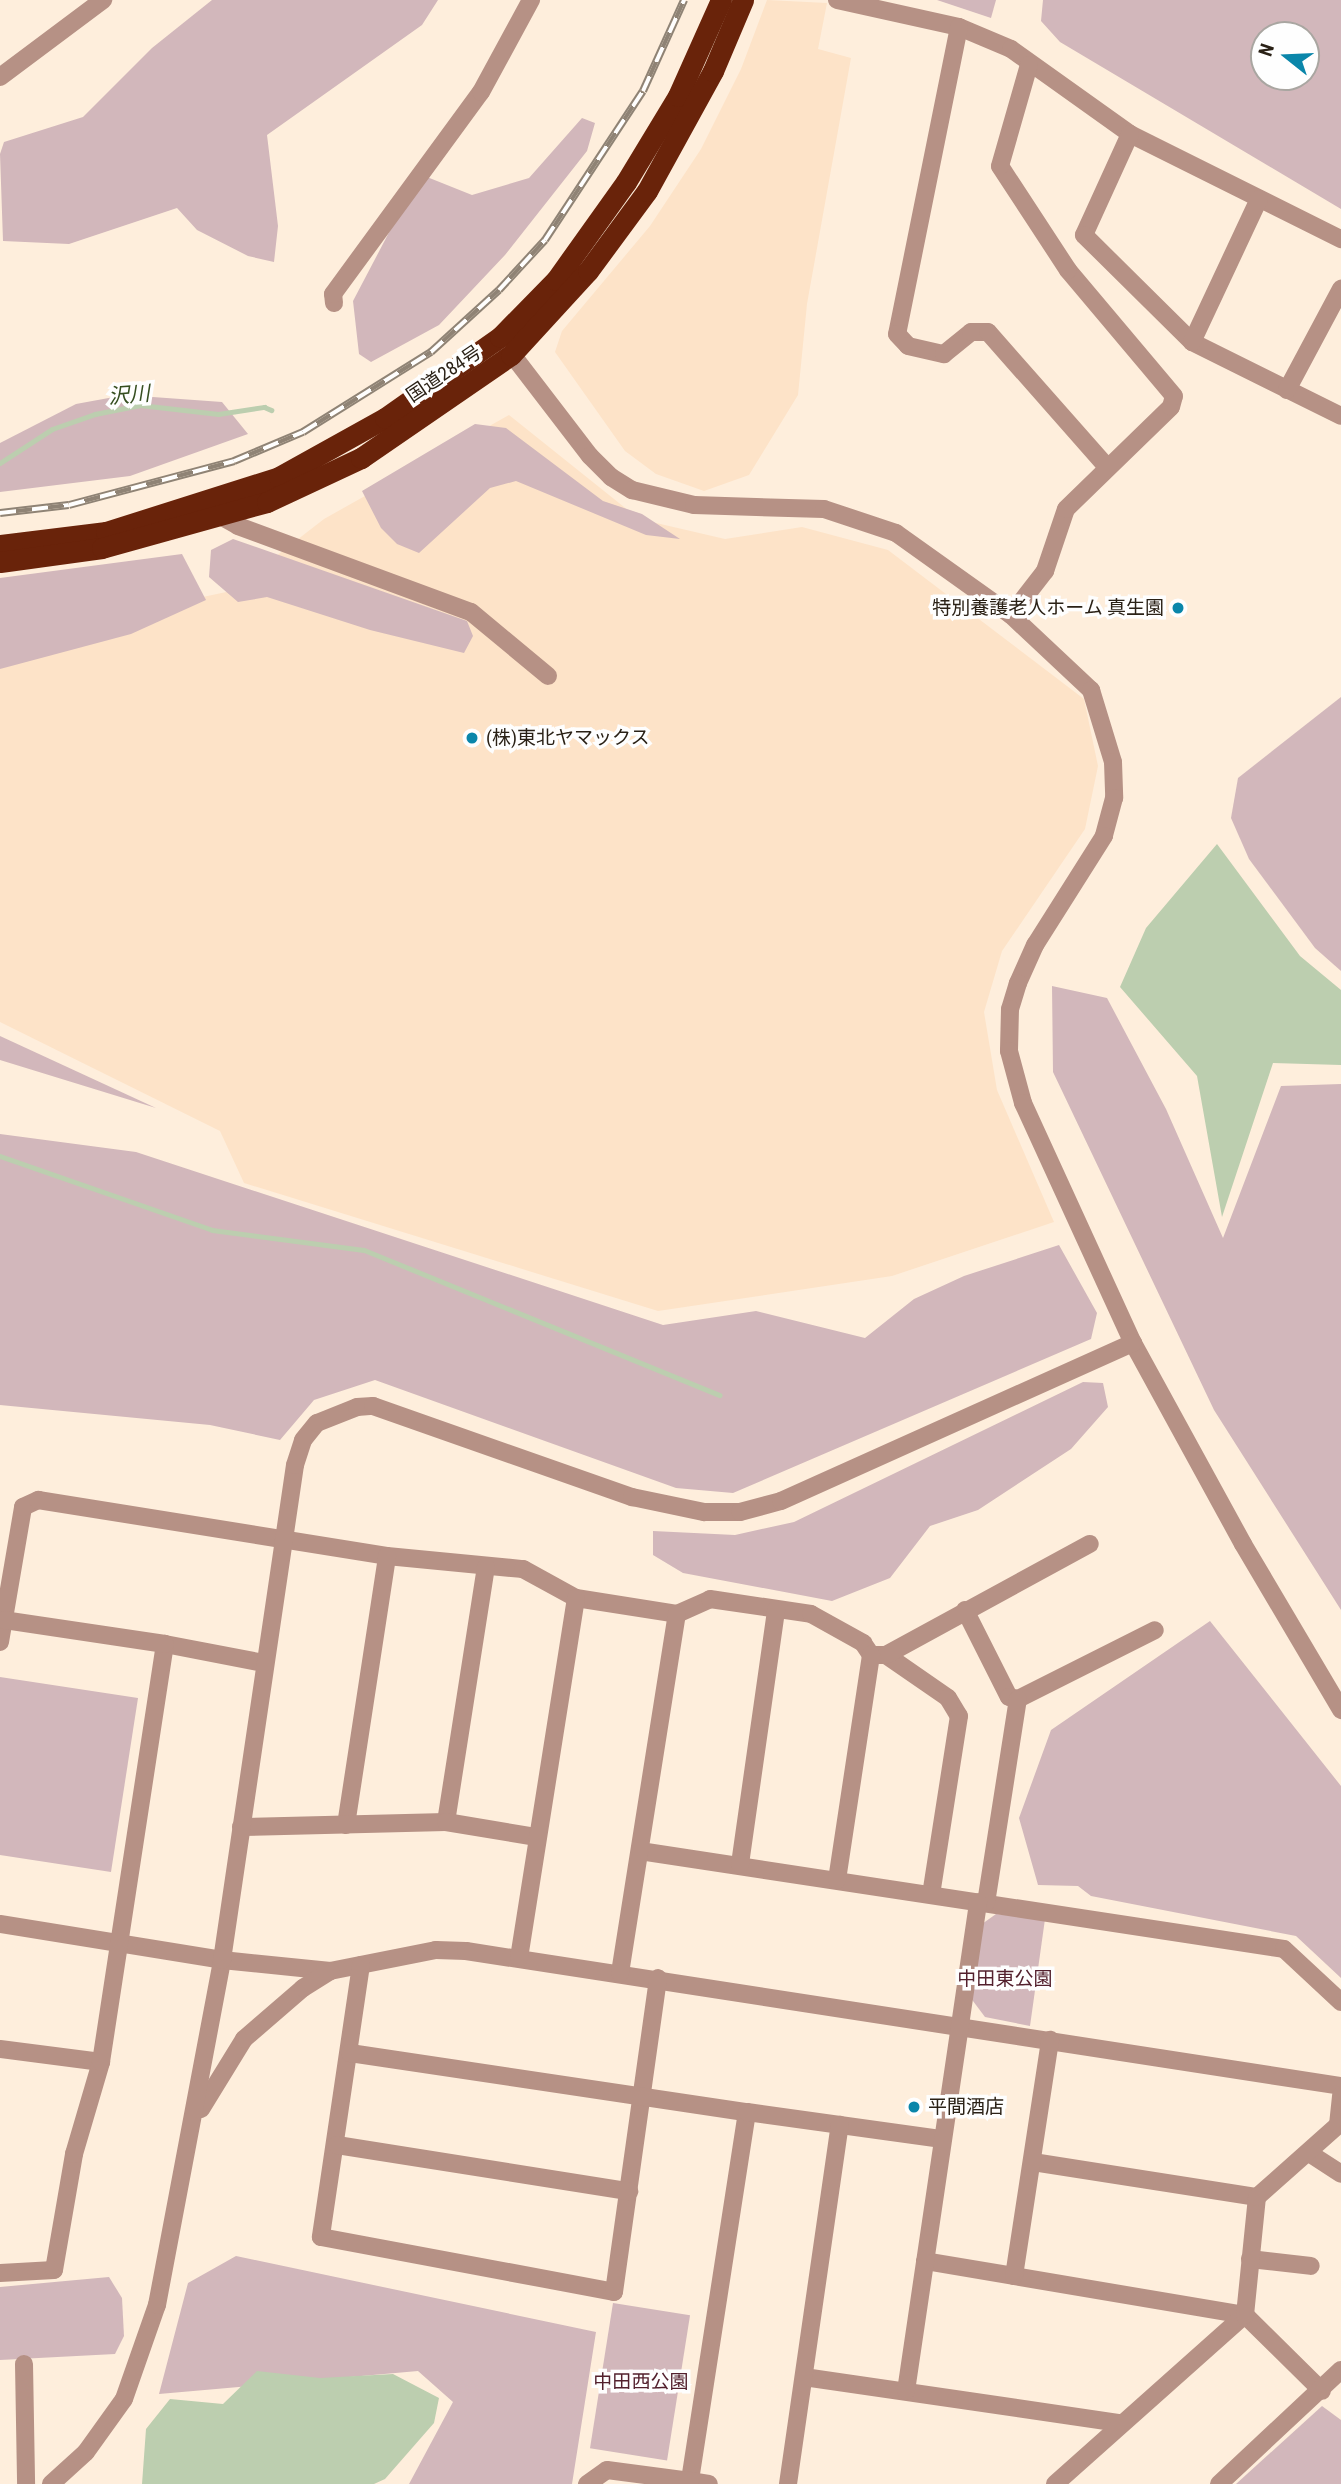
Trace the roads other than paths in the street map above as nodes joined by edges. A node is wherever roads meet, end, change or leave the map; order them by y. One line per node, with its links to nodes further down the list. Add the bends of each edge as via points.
1 (103, 0): 8 (street)
2 (531, 0): 13 (street, via 481,92 333,294)
3 (721, 0): 15 (highway, 国道284号, via 678,96 626,182)
4 (743, 0): 15 (highway, 国道284号, via 713,71 647,191 588,271)
5 (837, 0): 6 (street)
6 (959, 27): 7 (street, via 1011,49); 18 (street, via 897,334 908,346 944,354 971,332 988,331)
7 (1029, 65): 9 (street); 18 (street, via 1000,166 1068,270 1174,397 1171,407)
8 (0, 77)
9 (1130, 134): 10 (street); 14 (street, via 1084,235)
10 (1259, 199): 11 (street); 14 (street)
11 (1341, 239)
12 (1341, 289): 16 (street)
13 (334, 303)
14 (1192, 342): 16 (street)
15 (505, 346): 19 (highway, 国道284号, via 360,458 267,502); 22 (street, via 590,456 632,490 694,505 808,507 853,515 917,546)
16 (1287, 390): 17 (street)
17 (1341, 416)
18 (1107, 467): 22 (street, via 1066,509 1045,571)
19 (219, 508): 20 (highway, 国道284号, via 106,532); 21 (highway, 国道284号, via 102,548); 23 (street, via 471,612)
20 (0, 545)
21 (0, 562)
22 (1011, 615): 24 (street, via 1091,690 1113,762 1114,798 1104,836 1035,944 1010,1009 1009,1051 1023,1103)
23 (548, 676)
24 (1133, 1343): 25 (street, via 781,1502 740,1512 704,1512 632,1497 373,1406 357,1407 317,1423 303,1440); 40 (street, via 1243,1545)
25 (284, 1539): 27 (street); 33 (street, via 38,1500 23,1507); 38 (street)
26 (1090, 1544): 30 (street)
27 (387, 1556): 28 (street); 42 (street)
28 (486, 1567): 29 (street, via 523,1569); 41 (street)
29 (576, 1598): 32 (street); 44 (street)
30 (965, 1610): 37 (street); 39 (street, via 1009,1697)
31 (776, 1611): 32 (street, via 710,1599); 37 (street, via 811,1614); 46 (street)
32 (677, 1614): 45 (street)
33 (5, 1620): 35 (street); 36 (street)
34 (1155, 1630): 39 (street)
35 (0, 1642)
36 (165, 1644): 38 (street); 51 (street)
37 (879, 1655): 47 (street); 48 (street, via 948,1698 959,1716)
38 (264, 1663): 43 (street)
39 (1018, 1699): 49 (street)
40 (1341, 1710)
41 (446, 1822): 42 (street); 44 (street)
42 (346, 1825): 43 (street)
43 (241, 1827): 53 (street)
44 (537, 1837): 52 (street)
45 (640, 1851): 46 (street); 56 (street)
46 (740, 1864): 47 (street)
47 (837, 1880): 48 (street)
48 (931, 1894): 49 (street)
49 (982, 1902): 58 (street, via 1284,1949); 59 (street)
50 (0, 1924): 51 (street)
51 (122, 1943): 53 (street); 63 (street)
52 (519, 1958): 54 (street, via 436,1950); 56 (street)
53 (222, 1961): 55 (street); 69 (street)
54 (361, 1965): 55 (street); 62 (street)
55 (330, 1971): 69 (street, via 244,2039)
56 (620, 1973): 57 (street)
57 (658, 1978): 59 (street); 66 (street)
58 (1341, 2001)
59 (958, 2027): 60 (street); 70 (street)
60 (1050, 2040): 64 (street); 73 (street)
61 (0, 2049): 63 (street)
62 (350, 2053): 66 (street); 71 (street)
63 (102, 2062): 80 (street, via 74,2154 54,2270)
64 (1341, 2085)
65 (1341, 2095): 72 (street, via 1338,2125)
66 (643, 2097): 67 (street); 75 (street)
67 (747, 2112): 68 (street); 89 (street)
68 (840, 2124): 70 (street); 85 (street)
69 (192, 2128): 91 (street, via 157,2305 139,2367 103,2430)
70 (942, 2138): 78 (street)
71 (337, 2146): 75 (street); 75 (street, via 321,2236 614,2292)
72 (1309, 2152): 74 (street); 76 (street)
73 (1033, 2162): 76 (street); 81 (street)
74 (1341, 2174)
75 (629, 2191)
76 (1257, 2197): 77 (street)
77 (1250, 2259): 79 (street); 82 (street)
78 (925, 2260): 81 (street); 86 (street)
79 (1311, 2266)
80 (0, 2273)
81 (1014, 2276): 82 (street)
82 (1245, 2315): 87 (street); 88 (street)
83 (24, 2364): 90 (street)
84 (1341, 2370): 87 (street)
85 (804, 2377): 86 (street); 94 (street)
86 (906, 2391): 88 (street)
87 (1322, 2391): 96 (street)
88 (1120, 2423): 95 (street)
89 (690, 2481): 92 (street, via 607,2470); 93 (street)
90 (26, 2484)
91 (51, 2484)
92 (587, 2484)
93 (709, 2484)
94 (788, 2484)
95 (1055, 2484)
96 (1219, 2484)

